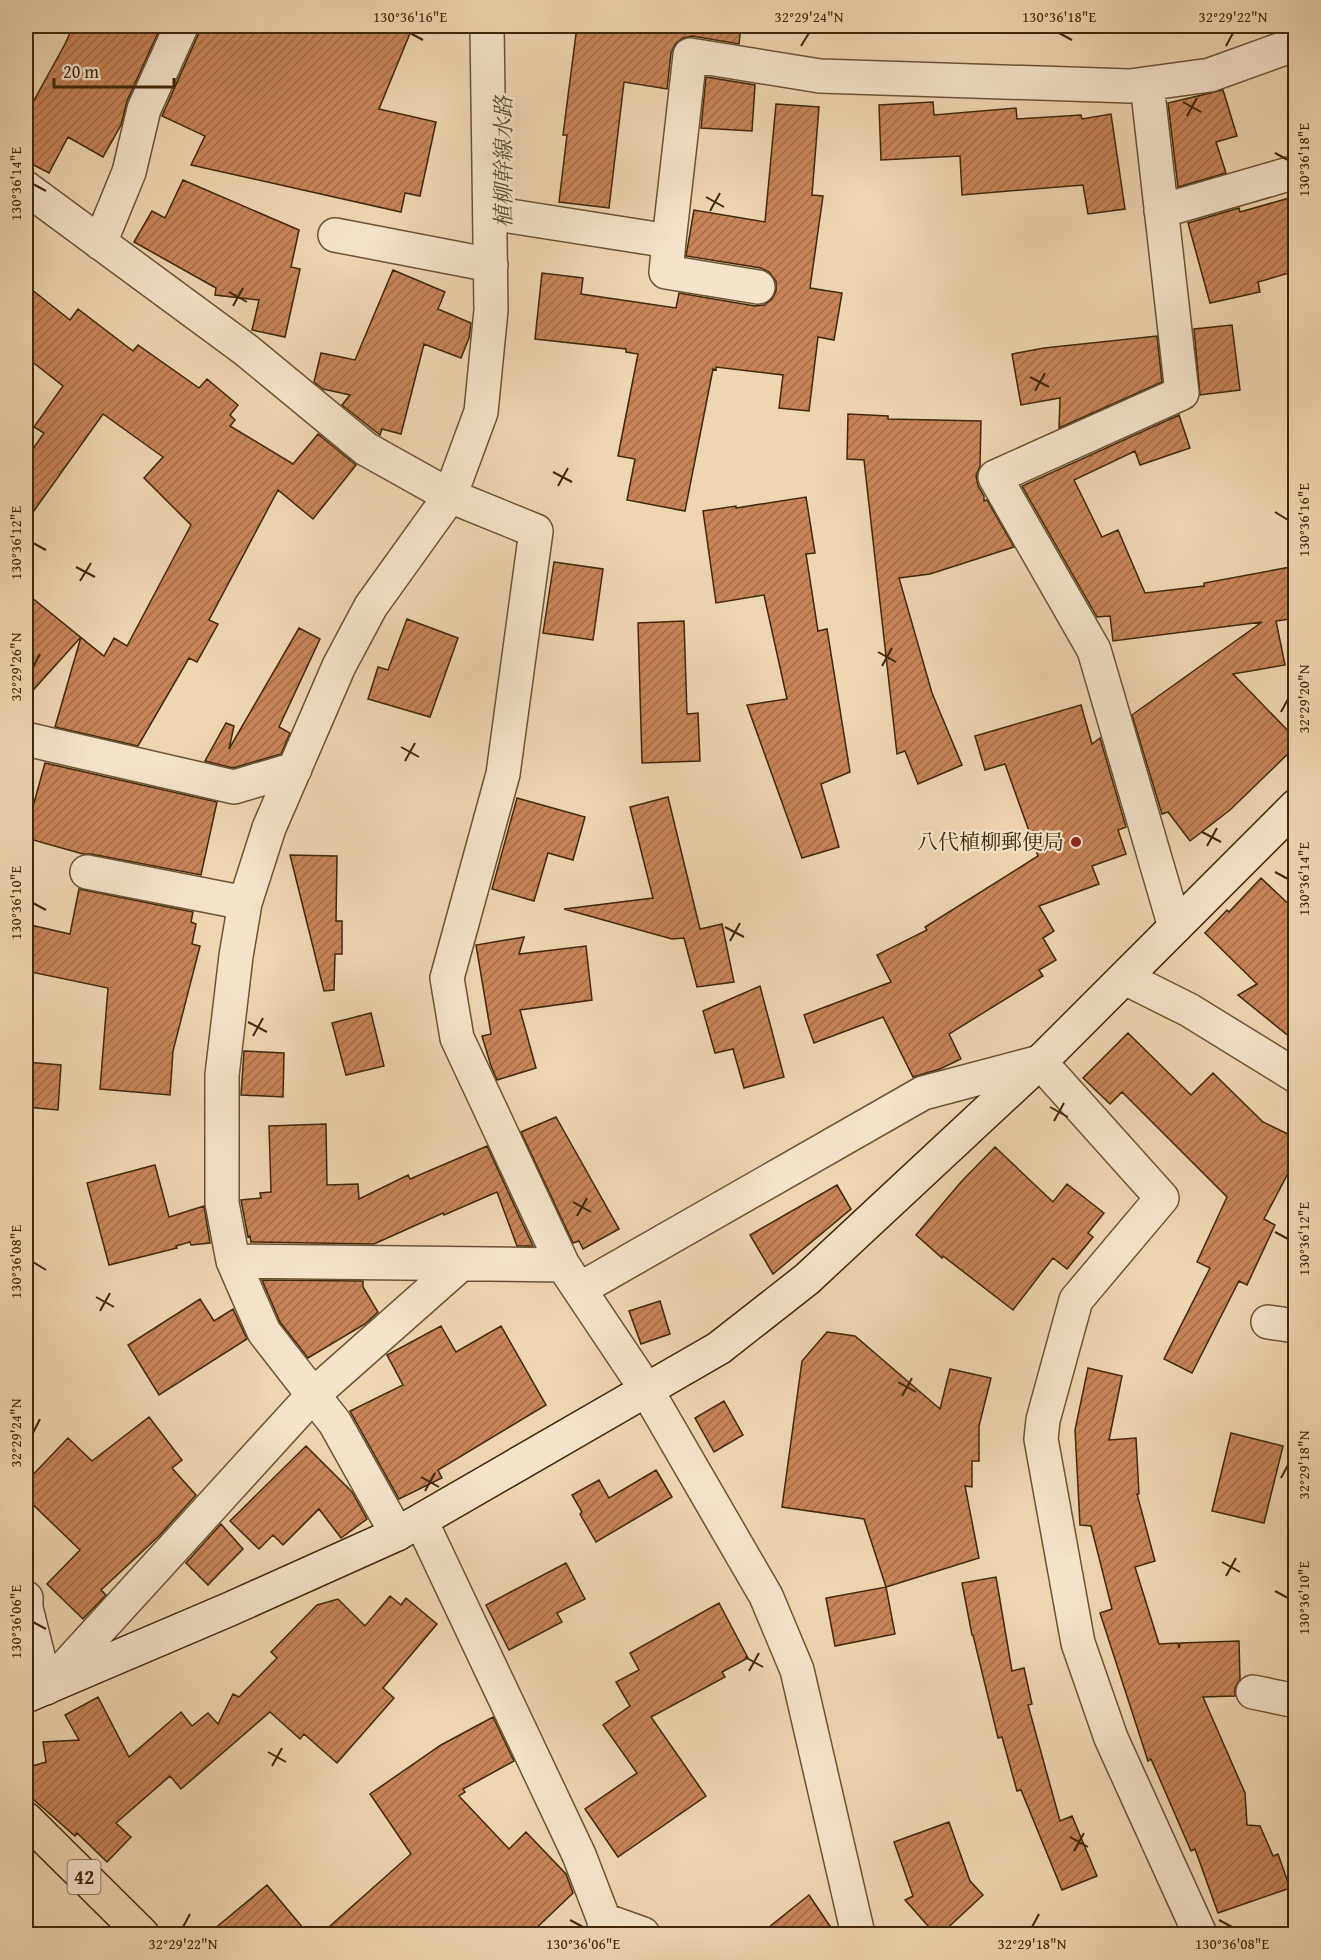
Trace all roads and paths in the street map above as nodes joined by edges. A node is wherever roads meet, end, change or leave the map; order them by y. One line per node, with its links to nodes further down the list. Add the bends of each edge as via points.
1 (487, 26): 8 (street)
2 (181, 27): 11 (street, via 144,109 129,172)
3 (1296, 44): 4 (street, via 1210,75)
4 (1146, 84): 7 (street); 10 (street, via 820,76 690,55)
5 (1296, 172): 7 (street)
6 (26, 188): 11 (street)
7 (1161, 211): 20 (street, via 1182,393 995,477 1094,650)
8 (491, 213): 10 (street); 12 (street)
9 (334, 236): 12 (street)
10 (669, 241): 13 (street, via 666,272)
11 (100, 243): 14 (street, via 246,350 366,449)
12 (491, 265): 14 (street, via 481,412)
13 (758, 287)
14 (450, 496): 16 (street, via 371,606 339,666); 26 (street, via 536,531 503,774 447,978 457,1038)
15 (26, 739): 16 (street, via 234,788)
16 (295, 769): 19 (street, via 269,828)
17 (1296, 806): 20 (street)
18 (87, 872): 19 (street)
19 (245, 903): 24 (street, via 222,1075 222,1203)
20 (1175, 927): 21 (street)
21 (1125, 978): 22 (street); 23 (street, via 1189,1011)
22 (1040, 1062): 26 (street, via 923,1094); 27 (street, via 807,1279 719,1348); 39 (street, via 1162,1198 1076,1300 1041,1438 1078,1643 1111,1738)
23 (1296, 1076)
24 (234, 1261): 25 (street); 28 (street, via 264,1332)
25 (461, 1263): 26 (street); 28 (street)
26 (571, 1277): 27 (street)
27 (646, 1389): 29 (street); 38 (street, via 766,1596 797,1670)
28 (313, 1395): 29 (street); 31 (street)
29 (409, 1528): 31 (street, via 231,1610); 35 (street, via 579,1855)
30 (26, 1598): 31 (street)
31 (36, 1692)
32 (1253, 1692): 33 (street)
33 (1296, 1701)
34 (26, 1819): 36 (main road, 42)
35 (604, 1927): 37 (street)
36 (142, 1935)
37 (643, 1935)
38 (858, 1935)
39 (1200, 1935)

